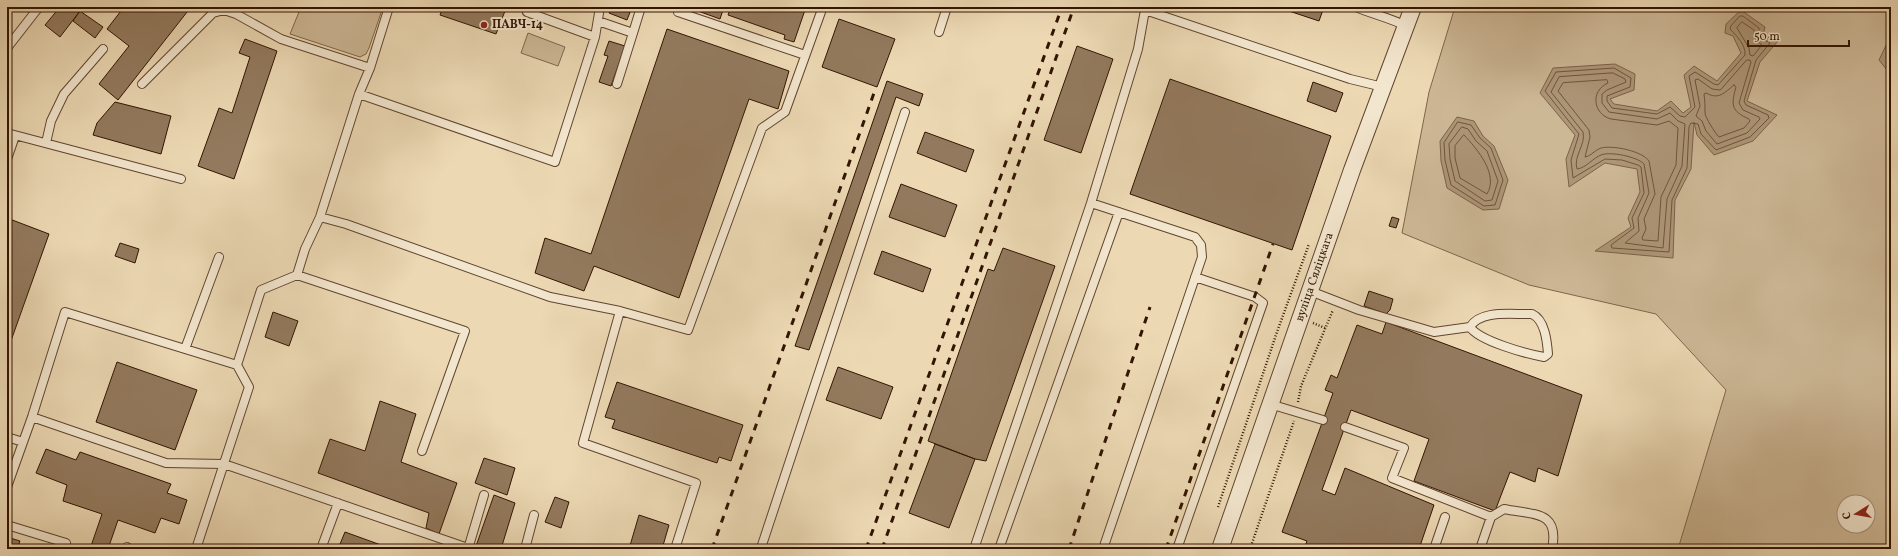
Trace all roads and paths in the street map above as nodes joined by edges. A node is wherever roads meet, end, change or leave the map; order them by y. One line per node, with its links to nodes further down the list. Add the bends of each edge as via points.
1 (39, 7): 17 (lane)
2 (389, 7): 20 (lane)
3 (528, 7): 16 (lane, via 526,12)
4 (600, 7): 12 (lane)
5 (641, 7): 14 (lane)
6 (946, 7): 15 (lane)
7 (1356, 7): 13 (lane)
8 (1413, 7): 13 (street, вуліца Сяліцкага)
9 (1146, 9): 23 (lane, via 1350,79); 30 (lane, via 1138,49)
10 (678, 12): 19 (lane)
11 (822, 12): 19 (lane)
12 (598, 21): 14 (lane); 16 (lane)
13 (1406, 26): 23 (street, вуліца Сяліцкага)
14 (633, 32): 22 (lane)
15 (939, 32)
16 (595, 37): 24 (lane, via 555,162)
17 (7, 48)
18 (103, 49): 27 (lane, via 64,94 51,121)
19 (805, 55): 38 (lane, via 785,112 762,128 688,330)
20 (370, 68): 21 (lane, via 282,39 224,10 213,13); 24 (lane)
21 (142, 84)
22 (617, 84)
23 (1383, 87): 36 (street, вуліца Сяліцкага)
24 (359, 94): 32 (lane)
25 (905, 112): 64 (lane, via 762,545)
26 (11, 135): 27 (lane); 28 (lane)
27 (46, 144): 29 (lane)
28 (7, 159)
29 (181, 179)
30 (1091, 203): 31 (lane); 65 (lane)
31 (1119, 212): 35 (lane, via 1195,237 1201,245 1202,257); 66 (lane)
32 (320, 217): 34 (lane, via 304,249); 38 (lane, via 550,297)
33 (219, 257): 40 (lane)
34 (297, 275): 41 (lane, via 261,290); 49 (lane, via 465,331)
35 (1195, 276): 67 (lane); 68 (lane, via 1255,297 1263,303)
36 (1310, 291): 37 (lane); 42 (street, вуліца Сяліцкага)
37 (1336, 301): 39 (lane, via 1434,332); 43 (path, via 1301,386)
38 (620, 311): 63 (lane, via 583,443 696,483)
39 (1470, 327): 39 (lane, via 1474,321 1485,315 1532,314 1542,322 1548,354 1544,357 1534,355 1478,336)
40 (185, 349): 41 (lane); 44 (lane, via 65,312)
41 (237, 365): 50 (lane, via 249,387)
42 (1270, 404): 43 (lane); 69 (street, вуліца Сяліцкага)
43 (1296, 412): 45 (lane); 70 (path)
44 (32, 417): 48 (lane); 50 (lane, via 166,463)
45 (1323, 420)
46 (1345, 428): 56 (lane, via 1404,448 1392,478)
47 (7, 437): 48 (lane)
48 (23, 442): 51 (lane)
49 (422, 451)
50 (224, 464): 53 (lane); 60 (lane)
51 (7, 487)
52 (484, 495): 59 (lane)
53 (338, 503): 59 (lane); 61 (lane)
54 (534, 515): 62 (lane)
55 (1445, 517): 71 (lane)
56 (1491, 517): 72 (lane); 73 (lane, via 1504,509 1545,517 1551,524 1554,536)
57 (7, 525): 58 (lane)
58 (66, 543)
59 (468, 548)
60 (196, 549)
61 (321, 549)
62 (525, 549)
63 (675, 549)
64 (764, 549)
65 (974, 549)
66 (998, 549)
67 (1103, 549)
68 (1177, 549)
69 (1220, 549)
70 (1250, 549)
71 (1434, 549)
72 (1480, 549)
73 (1552, 549)

